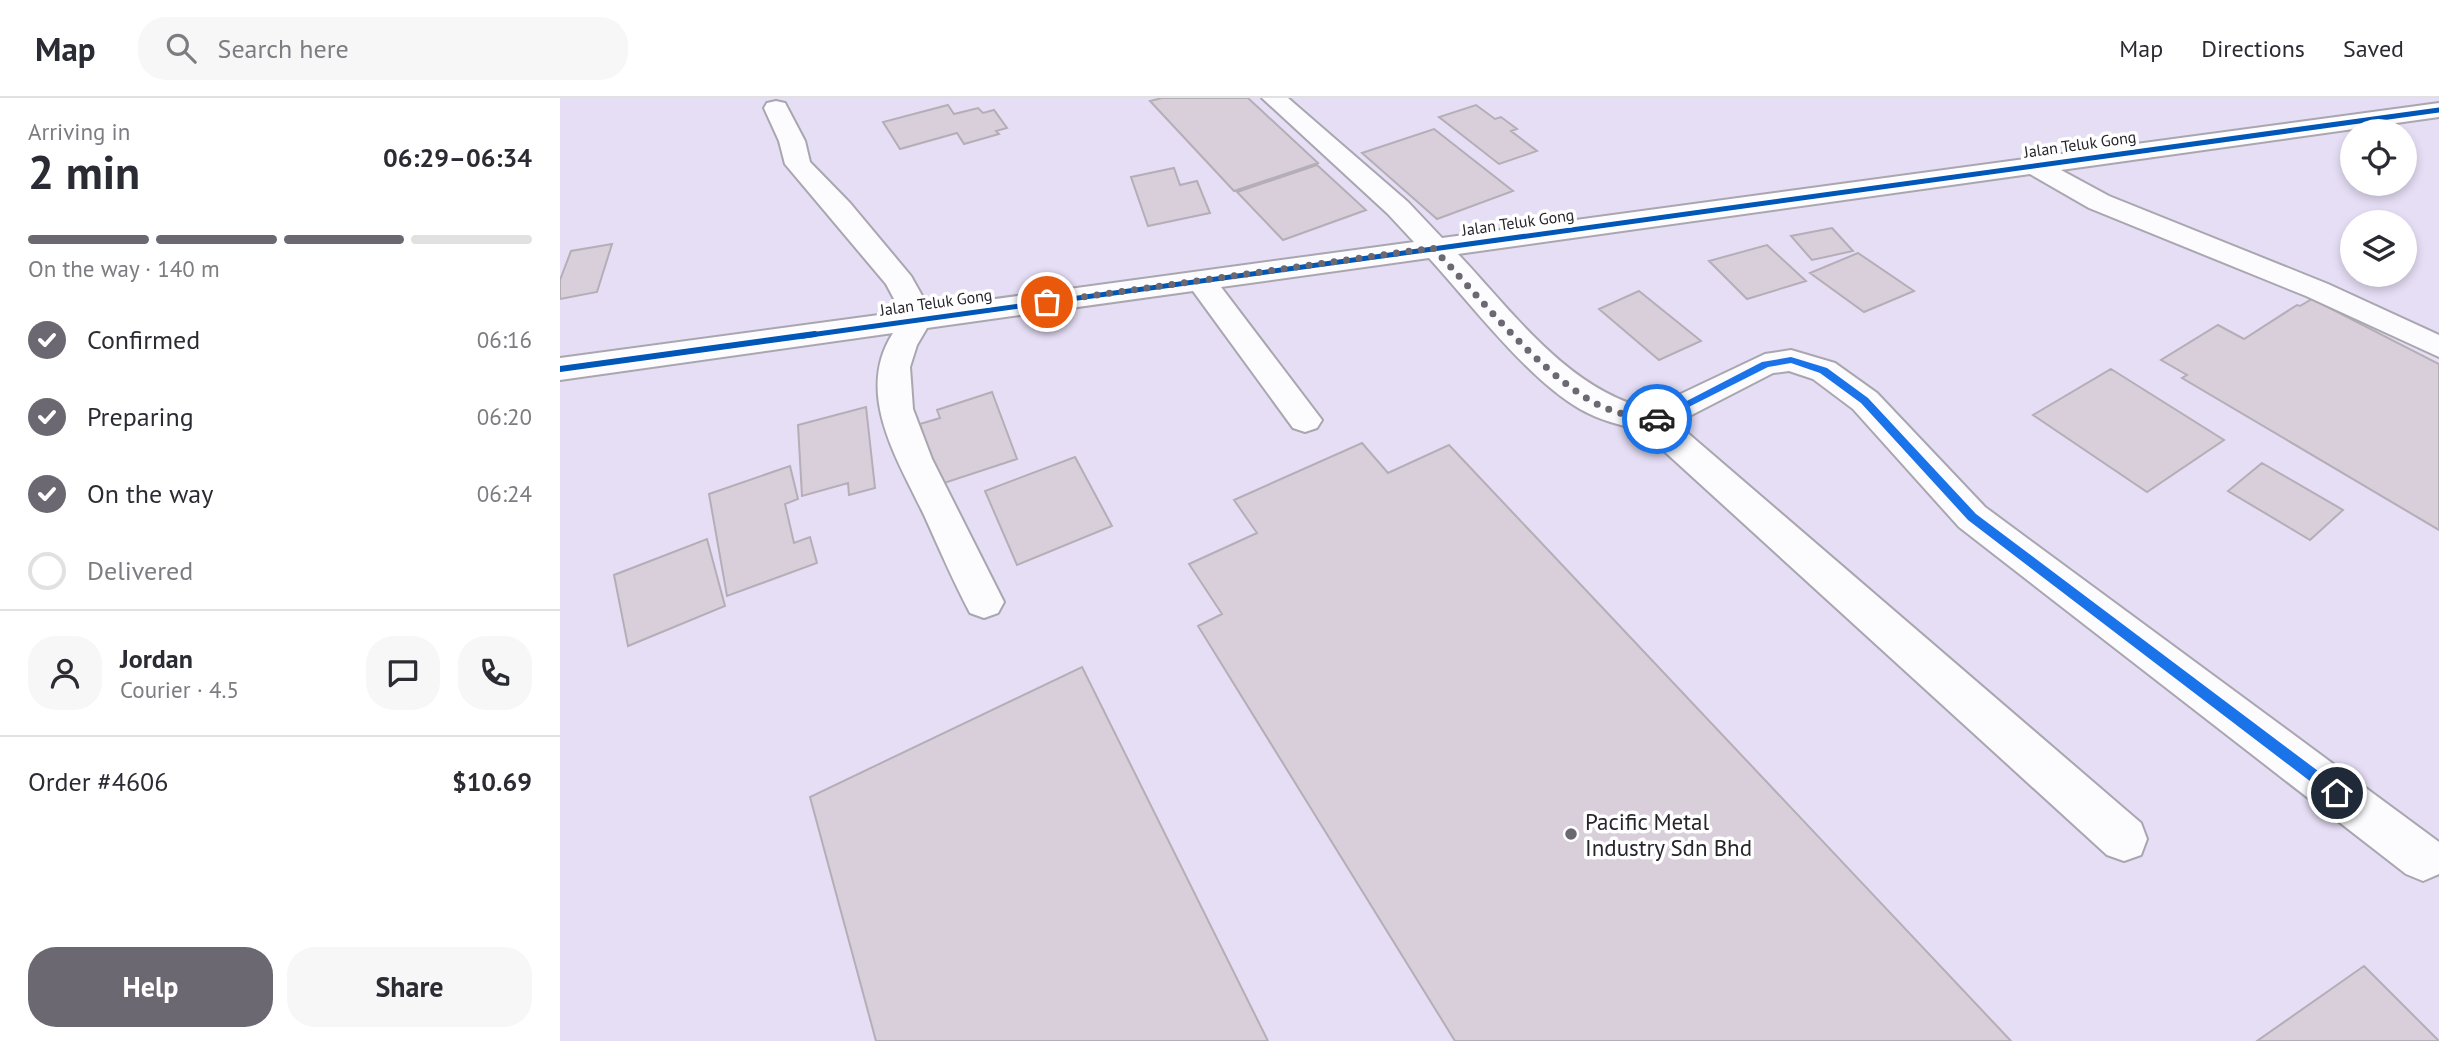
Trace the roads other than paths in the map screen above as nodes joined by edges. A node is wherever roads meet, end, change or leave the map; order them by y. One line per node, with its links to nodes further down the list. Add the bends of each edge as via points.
1 (1274, 98): 5 (street, via 1398,208)
2 (776, 108): 7 (street, via 798,163 900,282)
3 (2439, 110): 4 (street, Jalan Teluk Gong)
4 (2032, 165): 5 (street, Jalan Teluk Gong); 8 (street, via 2099,202 2317,290)
5 (1433, 248): 6 (street, Jalan Teluk Gong); 11 (street, via 1568,385 1593,402)
6 (1201, 282): 7 (street, Jalan Teluk Gong); 10 (street)
7 (919, 318): 9 (street, Jalan Teluk Gong); 12 (street, via 896,356 895,400 905,439)
8 (2439, 347)
9 (561, 370)
10 (1305, 420)
11 (1652, 421): 13 (street); 14 (street, via 1765,364 1791,360 1824,371 1865,401 1972,517)
12 (984, 602)
13 (2124, 839)
14 (2423, 858)

